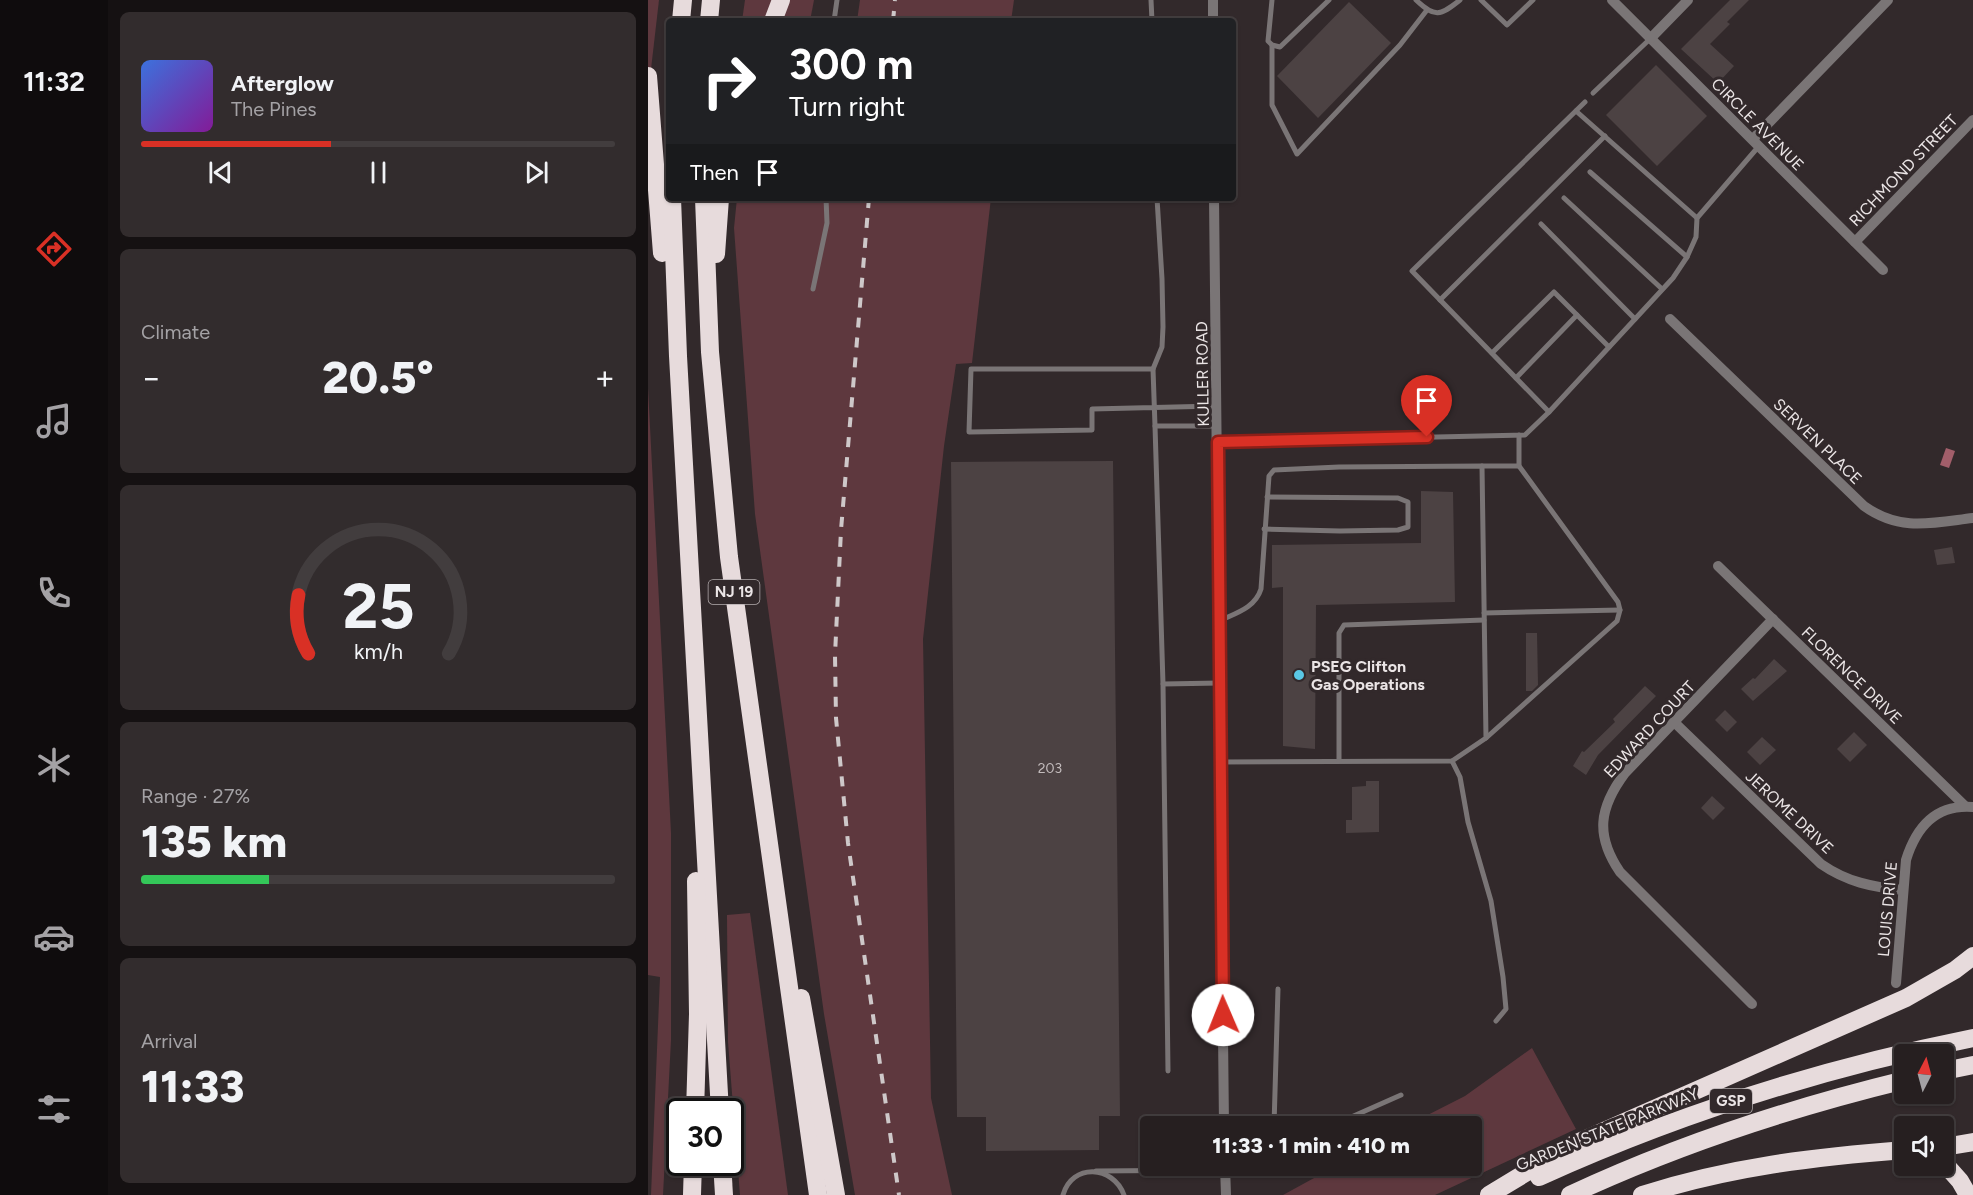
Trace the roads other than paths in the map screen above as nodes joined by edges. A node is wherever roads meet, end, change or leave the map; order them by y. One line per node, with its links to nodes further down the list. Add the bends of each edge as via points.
1 (683, 0): 17 (highway)
2 (711, 0): 18 (highway)
3 (781, 0): 19 (highway)
4 (837, 0): 20 (lane)
5 (1151, 0): 21 (lane)
6 (1213, 0): 22 (street)
7 (1272, 0): 24 (lane, via 1268,41)
8 (1329, 0): 24 (lane, via 1280,47)
9 (1416, 0): 16 (lane)
10 (1460, 0): 16 (lane, via 1437,14)
11 (1481, 0): 12 (lane, via 1507,25)
12 (1533, 0)
13 (1612, 0): 23 (street, CIRCLE AVENUE)
14 (1688, 0): 23 (street)
15 (1888, 0): 31 (street)
16 (1427, 10): 24 (lane, via 1400,45 1297,154 1272,105)
17 (681, 18)
18 (709, 18)
19 (774, 18)
20 (834, 18)
21 (1152, 18)
22 (1213, 18)
23 (1651, 38): 26 (lane); 31 (street, CIRCLE AVENUE)
24 (1272, 45)
25 (648, 76): 54 (highway, via 662,257)
26 (1593, 93)
27 (1585, 102): 28 (lane)
28 (1576, 111): 30 (lane); 47 (lane, via 1412,271)
29 (1973, 120): 42 (street, RICHMOND STREET)
30 (1605, 136): 40 (lane); 47 (lane)
31 (1756, 143): 40 (lane); 42 (street, CIRCLE AVENUE)
32 (1590, 172): 43 (lane)
33 (1564, 198): 46 (lane)
34 (672, 201): 54 (highway, NJ 19)
35 (704, 201): 52 (highway, NJ 19)
36 (720, 201): 52 (highway)
37 (826, 201): 45 (lane, via 826,223)
38 (1157, 201): 55 (lane, via 1163,327 1162,347)
39 (1214, 201): 57 (street, KULLER ROAD)
40 (1697, 218): 43 (lane, via 1696,237)
41 (1541, 224): 49 (lane)
42 (1855, 242): 44 (street, CIRCLE AVENUE)
43 (1687, 257): 46 (lane)
44 (1883, 270)
45 (813, 289)
46 (1662, 289): 49 (lane)
47 (1440, 300): 53 (lane)
48 (1577, 315): 51 (lane); 53 (lane, via 1554,292); 56 (lane)
49 (1635, 319): 51 (lane)
50 (1670, 319): 67 (street, SERVEN PLACE, via 1874,513 1911,524)
51 (1609, 347): 59 (lane)
52 (710, 352): 84 (highway, NJ 19, via 729,557)
53 (1492, 353): 56 (lane)
54 (678, 356): 77 (highway, NJ 19)
55 (1153, 369): 58 (lane); 58 (lane, via 971,369 969,432 1092,430 1092,409)
56 (1516, 378): 59 (lane)
57 (1217, 406): 58 (lane); 61 (street, KULLER ROAD)
58 (1155, 407): 60 (lane)
59 (1549, 412): 62 (lane, via 1525,435)
60 (1155, 426): 61 (lane); 76 (lane)
61 (1217, 426): 63 (street, KULLER ROAD)
62 (1520, 435): 63 (lane); 65 (lane)
63 (1218, 442): 74 (street, KULLER ROAD)
64 (1482, 466): 65 (lane); 66 (lane, via 1287,468 1274,470 1269,477); 71 (lane)
65 (1519, 466): 70 (lane)
66 (1267, 497): 68 (lane); 68 (lane, via 1398,498 1408,502 1408,527)
67 (1973, 518)
68 (1264, 529): 74 (lane, via 1258,598 1247,608)
69 (1718, 566): 72 (street, FLORENCE DRIVE)
70 (1620, 610): 71 (lane); 79 (lane, via 1617,621)
71 (1484, 613): 73 (lane)
72 (1773, 619): 78 (street, EDWARD COURT); 83 (street, FLORENCE DRIVE)
73 (1484, 620): 79 (lane); 80 (lane, via 1344,625 1339,633)
74 (1219, 621): 75 (street, KULLER ROAD)
75 (1220, 683): 76 (lane); 82 (street, KULLER ROAD)
76 (1163, 684): 96 (lane)
77 (696, 690): 99 (highway, NJ 19); 100 (highway)
78 (1674, 722): 85 (street, JEROME DRIVE, via 1821,864 1859,884); 91 (street, EDWARD COURT, via 1614,788 1605,811 1605,846 1620,872)
79 (1486, 738): 81 (lane)
80 (1339, 761): 81 (lane); 82 (lane)
81 (1452, 761): 92 (lane, via 1460,777 1468,822 1491,901 1506,1009)
82 (1220, 762): 101 (street, KULLER ROAD)
83 (1969, 806): 85 (street, LOUIS DRIVE, via 1932,817 1918,831 1906,860)
84 (768, 831): 115 (highway, NJ 19); 116 (highway)
85 (1903, 890): 89 (street, LOUIS DRIVE)
86 (1973, 956): 87 (highway)
87 (1954, 970): 88 (highway); 120 (highway, via 1906,998 1570,1146)
88 (1973, 971)
89 (1896, 983)
90 (1278, 989): 102 (lane)
91 (1752, 1004)
92 (1496, 1021)
93 (1973, 1038): 121 (highway, GARDEN STATE PARKWAY / GSP, via 1870,1061 1740,1098 1608,1147)
94 (1973, 1065): 95 (highway)
95 (1954, 1069)
96 (1168, 1071)
97 (1894, 1083): 122 (highway, GSP, via 1707,1138)
98 (1401, 1095): 103 (lane)
99 (695, 1098)
100 (719, 1098)
101 (1224, 1116)
102 (1274, 1116)
103 (1354, 1116)
104 (1973, 1142): 105 (highway)
105 (1954, 1146)
106 (1894, 1152): 123 (highway, via 1735,1170)
107 (1140, 1170): 108 (lane)
108 (1096, 1171): 117 (lane, via 1077,1176); 118 (lane, via 1114,1179)
109 (1954, 1174): 124 (highway)
110 (693, 1176): 113 (highway)
111 (723, 1176): 114 (highway)
112 (1225, 1176): 119 (street)
113 (692, 1195)
114 (724, 1195)
115 (818, 1195)
116 (836, 1195)
117 (1063, 1195)
118 (1124, 1195)
119 (1226, 1195)
120 (1489, 1195)
121 (1500, 1195)
122 (1570, 1195)
123 (1642, 1195)
124 (1968, 1195)

